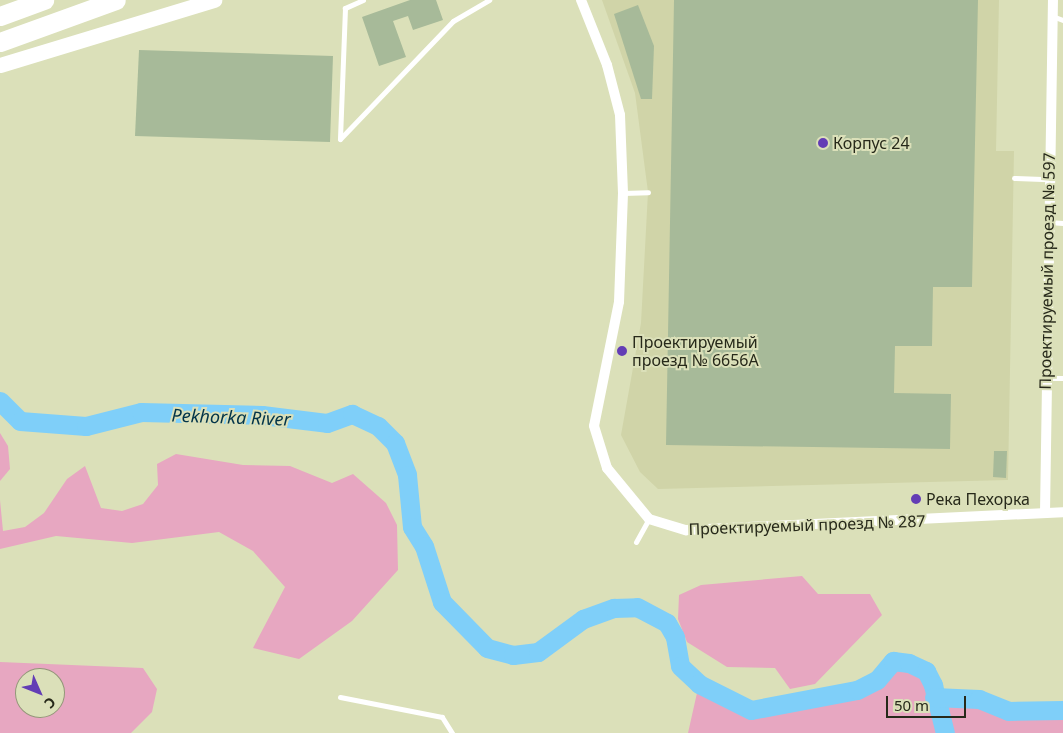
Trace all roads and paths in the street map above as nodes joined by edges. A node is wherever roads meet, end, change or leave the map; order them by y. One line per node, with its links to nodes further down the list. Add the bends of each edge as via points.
1 (44, 0): 8 (highway)
2 (116, 0): 11 (highway)
3 (214, 0): 12 (street)
4 (363, 0): 5 (lane, via 346,8 340,139 453,22)
5 (489, 0)
6 (581, 0): 16 (street, via 607,66 620,114)
7 (1053, 0): 9 (street, Проектируемый проезд № 597)
8 (0, 16)
9 (1052, 16): 10 (lane); 14 (street, Проектируемый проезд № 597)
10 (1063, 20)
11 (0, 42)
12 (0, 65)
13 (1014, 178): 14 (lane)
14 (1048, 179): 17 (street, Проектируемый проезд № 597)
15 (648, 192): 16 (lane)
16 (622, 193): 23 (street, via 620,302 594,426 607,468)
17 (1048, 222): 18 (lane); 19 (street, Проектируемый проезд № 597)
18 (1063, 223)
19 (1044, 378): 20 (lane); 22 (street, Проектируемый проезд № 597)
20 (1063, 378)
21 (1063, 512): 22 (street, Проектируемый проезд № 287)
22 (1046, 513): 23 (street, Проектируемый проезд № 287, via 696,529)
23 (649, 519): 24 (lane)
24 (636, 542)
25 (340, 697): 26 (lane, via 442,718)
26 (452, 733)

